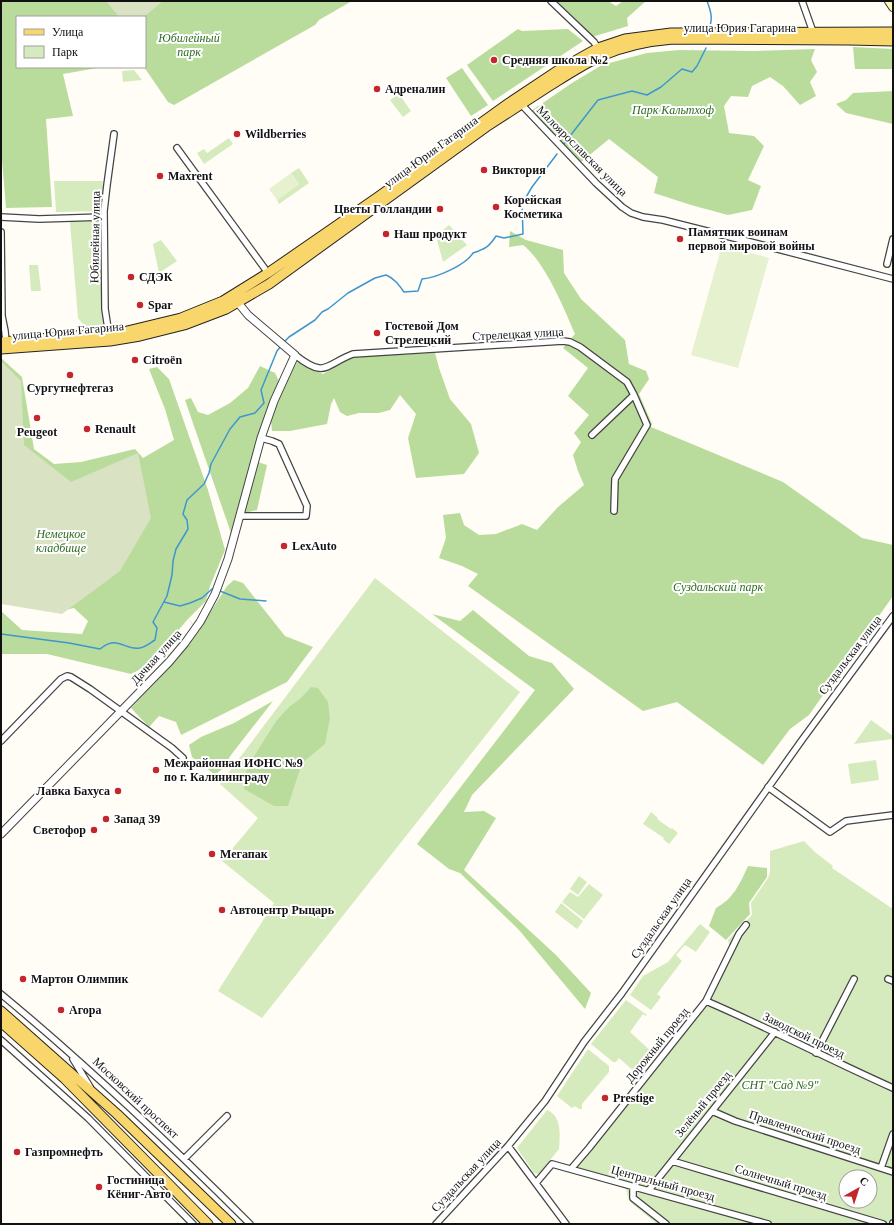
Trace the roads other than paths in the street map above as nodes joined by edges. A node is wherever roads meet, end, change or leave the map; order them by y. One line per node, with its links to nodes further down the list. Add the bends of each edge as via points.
1 (551, 1): 8 (street, via 594,42)
2 (802, 1): 5 (street)
3 (889, 1): 4 (main road)
4 (893, 7)
5 (813, 32): 6 (main road, улица Юрия Гагарина); 8 (main road, улица Юрия Гагарина, via 671,33 625,39)
6 (893, 32)
7 (893, 41): 8 (main road, улица Юрия Гагарина, via 673,40 650,41)
8 (600, 52): 9 (main road, улица Юрия Гагарина, via 557,71)
9 (519, 101): 17 (main road, улица Юрия Гагарина, via 472,128); 18 (street, Малоярославская улица, via 596,183 631,213); 19 (main road, улица Юрия Гагарина, via 270,284)
10 (114, 134): 13 (street, Юбилейная улица)
11 (177, 148): 17 (street)
12 (1, 217): 13 (street)
13 (104, 217): 20 (street, Юбилейная улица, via 105,309)
14 (1, 232): 21 (street, via 2,316 5,331)
15 (893, 239): 16 (street)
16 (887, 264)
17 (268, 273): 19 (main road, улица Юрия Гагарина)
18 (893, 279)
19 (236, 299): 20 (main road, улица Юрия Гагарина, via 223,301 181,318); 22 (street, Стрелецкая улица, via 248,315)
20 (110, 337): 21 (main road, улица Юрия Гагарина)
21 (3, 344)
22 (295, 355): 23 (street, Стрелецкая улица, via 320,369 353,354 563,341 580,347 627,382); 25 (street, via 274,400)
23 (634, 395): 24 (street); 26 (street, Стрелецкая улица, via 647,425 615,479)
24 (592, 435)
25 (261, 438): 27 (street, Дачная улица); 27 (street, via 279,444 307,506 306,516)
26 (614, 511)
27 (240, 516): 29 (street, Дачная улица, via 220,581 200,622 150,683)
28 (893, 616): 32 (street, Суздальская улица)
29 (120, 712): 30 (street, via 71,677 63,676); 31 (street); 34 (street, Дачная улица)
30 (1, 741)
31 (183, 758)
32 (768, 787): 33 (street, via 830,832 846,821); 54 (street, Суздальская улица, via 584,1042 545,1101)
33 (893, 815)
34 (1, 834)
35 (746, 925): 38 (street, Дорожный проезд, via 739,934)
36 (854, 979): 44 (street)
37 (1, 994): 43 (street, Московский проспект)
38 (706, 1001): 41 (street, Заводской проезд); 61 (street, Дорожный проезд)
39 (1, 1011): 45 (main road, Московский проспект)
40 (1, 1022): 46 (main road)
41 (775, 1032): 44 (street, Заводской проезд); 50 (street, Зелёный проезд)
42 (1, 1040): 48 (street)
43 (69, 1052): 49 (street); 57 (street, Московский проспект)
44 (816, 1053): 47 (street, Заводской проезд)
45 (76, 1076): 46 (main road); 49 (main road, Московский проспект)
46 (64, 1079): 48 (street, via 59,1088); 53 (main road)
47 (893, 1088)
48 (60, 1093): 58 (street)
49 (95, 1094): 55 (main road, Московский проспект)
50 (712, 1110): 59 (street, Зелёный проезд); 60 (street, Правленческий проезд, via 735,1121)
51 (227, 1116): 57 (street)
52 (893, 1134): 60 (street)
53 (124, 1138): 56 (main road); 58 (street)
54 (508, 1146): 63 (street); 70 (street, Суздальская улица)
55 (154, 1150): 56 (main road, via 153,1157); 68 (main road, Московский проспект)
56 (144, 1158): 67 (main road)
57 (184, 1159): 69 (street, Московский проспект)
58 (130, 1160): 66 (street)
59 (672, 1161): 65 (street, Зелёный проезд); 74 (street, Солнечный проезд)
60 (881, 1168): 62 (street, Правленческий проезд)
61 (571, 1169): 63 (street, Центральный проезд, via 552,1164); 64 (street, Центральный проезд)
62 (893, 1172)
63 (536, 1183): 71 (street)
64 (633, 1186): 65 (street, Центральный проезд); 72 (street, via 633,1198)
65 (649, 1190): 73 (street, Центральный проезд)
66 (193, 1224)
67 (208, 1224)
68 (230, 1224)
69 (250, 1224)
70 (436, 1224)
71 (566, 1224)
72 (666, 1224)
73 (768, 1224)
74 (883, 1224)

